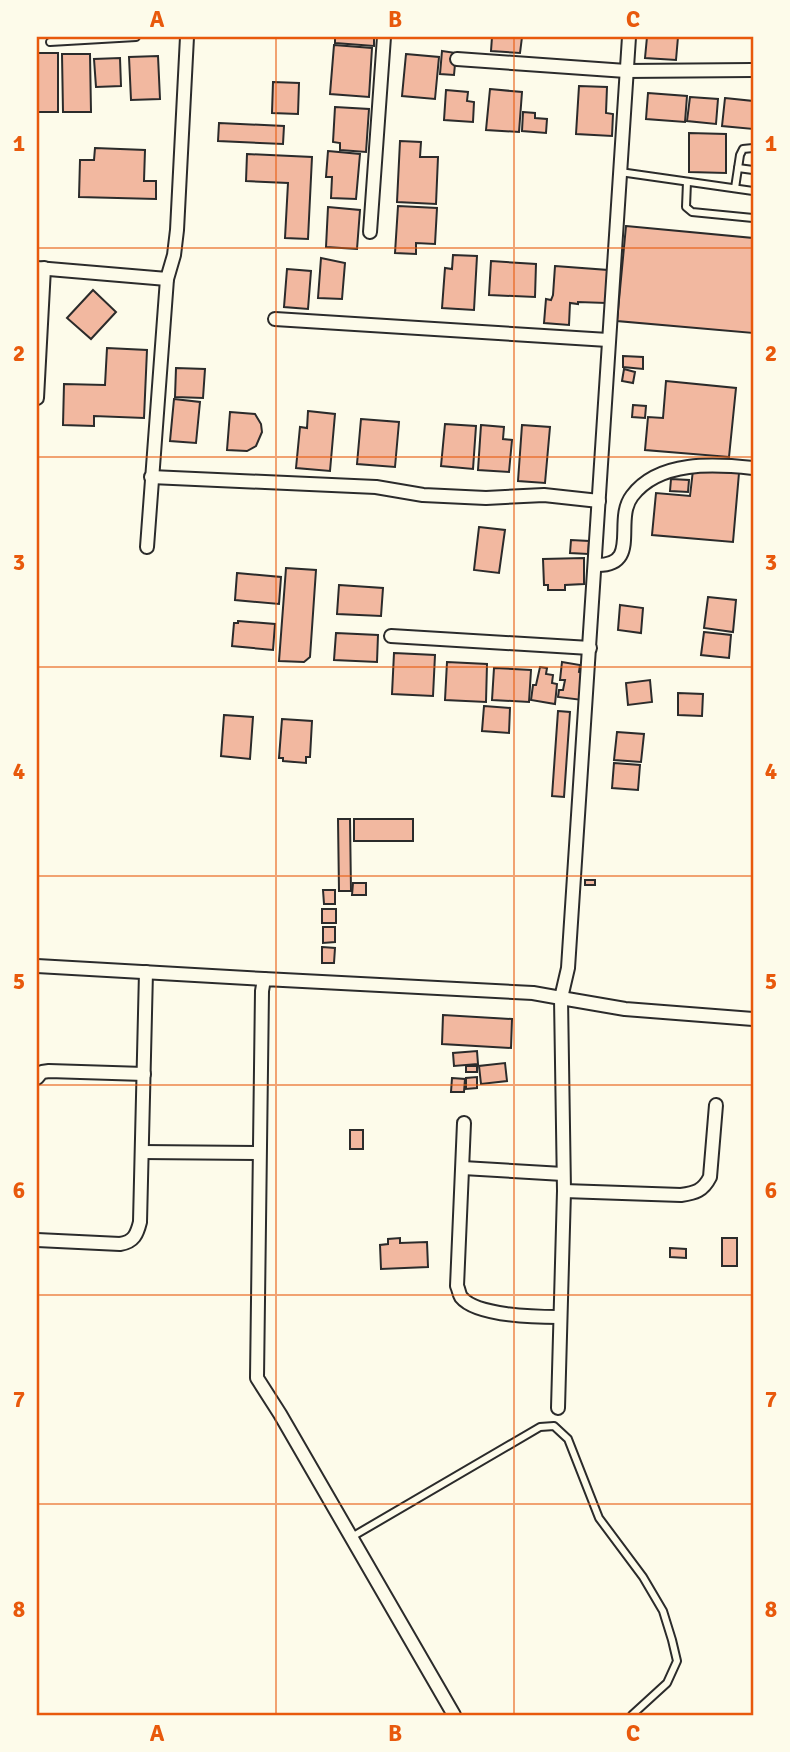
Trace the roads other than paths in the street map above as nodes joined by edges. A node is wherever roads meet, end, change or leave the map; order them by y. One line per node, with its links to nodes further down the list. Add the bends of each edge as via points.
1 (136, 37): 5 (lane)
2 (187, 37): 19 (street, via 177,230)
3 (384, 37): 17 (street)
4 (629, 37): 8 (street)
5 (50, 42)
6 (457, 59): 8 (street)
7 (753, 70): 8 (street)
8 (626, 71): 12 (street)
9 (753, 148): 10 (lane, via 743,149)
10 (738, 168): 11 (lane); 14 (lane)
11 (753, 170)
12 (620, 172): 13 (lane); 21 (street)
13 (688, 181): 14 (lane); 16 (lane, via 686,207 692,212)
14 (735, 188): 15 (lane)
15 (753, 191)
16 (753, 218)
17 (370, 232)
18 (41, 268): 19 (street); 22 (street)
19 (167, 279): 24 (street)
20 (275, 319): 21 (street)
21 (608, 340): 25 (street)
22 (37, 398)
23 (753, 468): 27 (street, via 699,465 668,472 642,486 627,506 622,555 615,563)
24 (151, 477): 25 (street); 26 (street)
25 (599, 501): 27 (street)
26 (147, 547)
27 (595, 565): 29 (street)
28 (391, 636): 29 (street)
29 (590, 648): 33 (street, via 568,968)
30 (37, 966): 31 (street)
31 (146, 972): 32 (street); 35 (street)
32 (264, 979): 33 (street); 40 (street)
33 (561, 998): 34 (street, via 625,1009); 42 (street)
34 (753, 1019)
35 (144, 1074): 36 (street, via 49,1071); 39 (street)
36 (37, 1079)
37 (716, 1105): 43 (street, via 710,1177 705,1188 681,1195)
38 (464, 1124): 41 (street)
39 (142, 1152): 40 (street); 44 (street, via 140,1222 133,1239 120,1244)
40 (259, 1153): 47 (street, via 257,1378)
41 (463, 1168): 42 (street); 45 (street, via 457,1286 461,1296 501,1313)
42 (563, 1174): 43 (street)
43 (565, 1191): 45 (street)
44 (37, 1240)
45 (559, 1317): 46 (street)
46 (558, 1408)
47 (351, 1538): 48 (street); 49 (lane, via 540,1427 554,1426 568,1439 599,1518 663,1611 672,1640 677,1661 667,1683)
48 (454, 1715)
49 (632, 1715)

